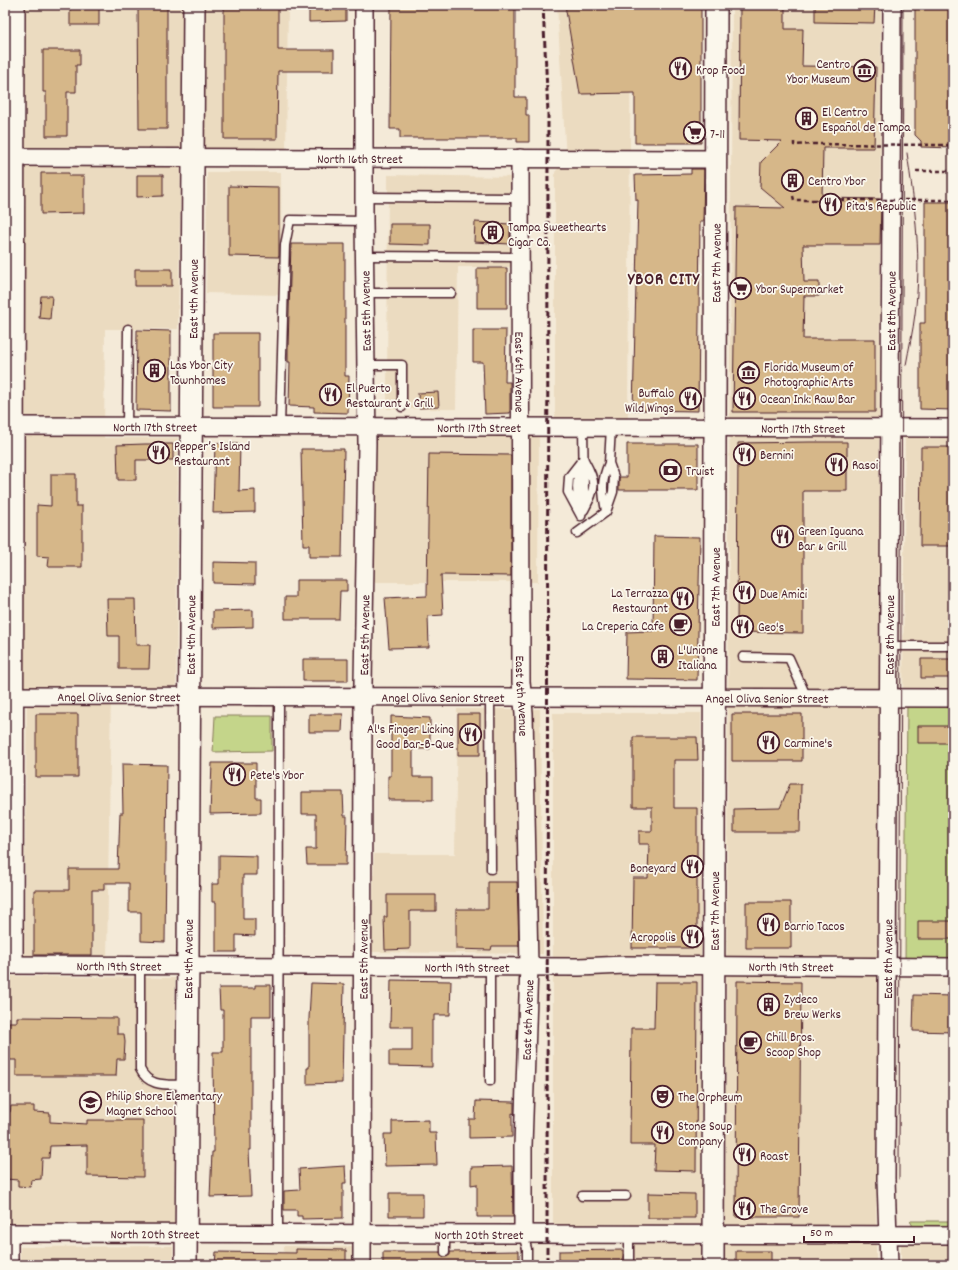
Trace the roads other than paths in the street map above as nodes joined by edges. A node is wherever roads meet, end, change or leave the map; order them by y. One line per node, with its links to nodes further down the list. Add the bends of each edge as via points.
1 (16, 5): 6 (street)
2 (194, 5): 7 (street, East 4th Avenue)
3 (364, 5): 8 (street, East 5th Avenue)
4 (716, 5): 10 (street, East 7th Avenue)
5 (892, 5): 30 (street, East 8th Avenue)
6 (10, 157): 7 (street, North 16th Street); 21 (street)
7 (194, 158): 8 (street, North 16th Street); 23 (street, East 4th Avenue)
8 (364, 158): 9 (street, North 16th Street); 11 (street, East 5th Avenue)
9 (520, 158): 10 (street, North 16th Street); 12 (street, East 6th Avenue)
10 (716, 159): 29 (street, East 7th Avenue)
11 (364, 198): 12 (lane); 13 (street, East 5th Avenue)
12 (520, 198): 15 (street, East 6th Avenue)
13 (364, 220): 14 (street, East 5th Avenue); 24 (lane, via 290,220 284,252)
14 (364, 256): 15 (lane); 16 (street, East 5th Avenue)
15 (520, 257): 26 (street, East 6th Avenue)
16 (365, 293): 17 (lane); 19 (street, East 5th Avenue)
17 (451, 293)
18 (128, 329): 22 (lane)
19 (366, 365): 20 (lane, via 402,365); 25 (street, East 5th Avenue)
20 (402, 408)
21 (10, 426): 22 (street, North 17th Street); 39 (street)
22 (127, 426): 23 (street, North 17th Street)
23 (192, 426): 24 (street, North 17th Street); 40 (street, East 4th Avenue)
24 (280, 427): 25 (street, North 17th Street)
25 (367, 427): 26 (street, North 17th Street); 42 (street, East 5th Avenue)
26 (520, 427): 27 (street, North 17th Street); 44 (street, East 6th Avenue)
27 (583, 427): 28 (street, North 17th Street); 32 (lane)
28 (611, 427): 29 (street, North 17th Street); 34 (lane, via 609,463 603,477 602,492 606,512)
29 (715, 428): 30 (street, North 17th Street); 45 (street, East 7th Avenue)
30 (889, 428): 31 (street, North 17th Street); 36 (street, East 8th Avenue)
31 (953, 428)
32 (583, 459): 33 (lane, via 584,492); 33 (lane, via 569,477 568,492)
33 (581, 516): 34 (lane)
34 (589, 525): 35 (lane)
35 (576, 534)
36 (888, 646): 37 (lane); 47 (street, East 8th Avenue)
37 (953, 646)
38 (743, 657): 46 (lane, via 789,658)
39 (10, 696): 40 (street, Angel Oliva Senior Street); 49 (street)
40 (191, 697): 41 (street, Angel Oliva Senior Street); 54 (street, East 4th Avenue)
41 (279, 697): 42 (street, Angel Oliva Senior Street); 55 (lane)
42 (363, 697): 43 (street, Angel Oliva Senior Street); 56 (street, East 5th Avenue)
43 (490, 697): 44 (street, Angel Oliva Senior Street); 50 (lane)
44 (522, 697): 45 (street, Angel Oliva Senior Street); 58 (street, East 6th Avenue)
45 (714, 698): 46 (street, Angel Oliva Senior Street); 59 (street, East 7th Avenue)
46 (807, 698): 47 (street, Angel Oliva Senior Street)
47 (888, 698): 48 (street, Angel Oliva Senior Street); 60 (street, East 8th Avenue)
48 (953, 698)
49 (10, 794): 51 (street)
50 (491, 869)
51 (10, 921): 52 (street)
52 (10, 965): 53 (street, North 19th Street)
53 (140, 966): 54 (street, North 19th Street); 63 (lane, via 140,1069 144,1078 150,1082)
54 (187, 966): 55 (street, North 19th Street); 63 (street, East 4th Avenue)
55 (277, 966): 56 (street, North 19th Street); 68 (lane)
56 (362, 966): 57 (street, North 19th Street); 69 (street, East 5th Avenue)
57 (490, 966): 58 (street, North 19th Street); 62 (lane)
58 (529, 966): 59 (street, North 19th Street); 71 (street, East 6th Avenue)
59 (714, 967): 60 (street, North 19th Street); 73 (street, East 7th Avenue)
60 (887, 967): 61 (street, North 19th Street); 74 (street, East 8th Avenue)
61 (953, 967)
62 (490, 1081)
63 (186, 1085): 67 (street, East 4th Avenue)
64 (582, 1196): 65 (lane)
65 (626, 1196)
66 (7, 1233): 67 (street, North 20th Street); 77 (street)
67 (186, 1233): 68 (street, North 20th Street); 78 (street, East 4th Avenue)
68 (278, 1233): 69 (street, North 20th Street)
69 (362, 1234): 70 (street, North 20th Street); 79 (street, East 5th Avenue)
70 (445, 1234): 71 (street, North 20th Street); 76 (lane)
71 (523, 1234): 72 (street, North 20th Street); 80 (lane)
72 (629, 1234): 73 (street, North 20th Street); 81 (lane)
73 (713, 1234): 74 (street, North 20th Street); 82 (street, East 7th Avenue)
74 (888, 1235): 75 (street, North 20th Street); 83 (street, East 8th Avenue)
75 (953, 1235)
76 (445, 1252)
77 (9, 1265)
78 (186, 1265)
79 (362, 1265)
80 (527, 1265)
81 (629, 1265)
82 (713, 1265)
83 (889, 1265)

